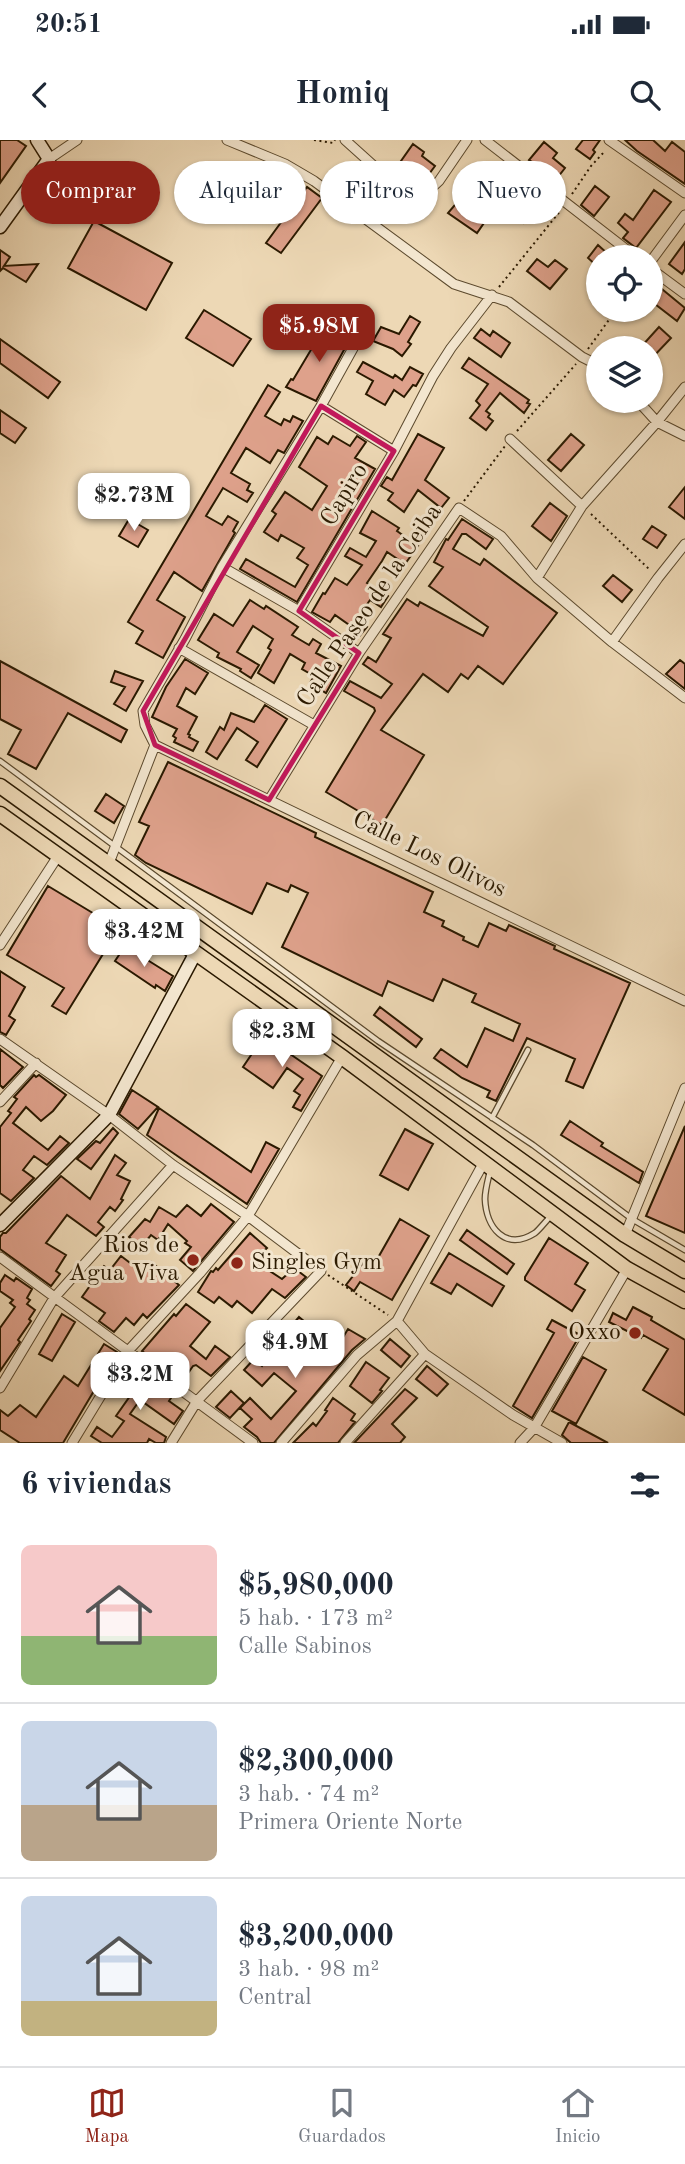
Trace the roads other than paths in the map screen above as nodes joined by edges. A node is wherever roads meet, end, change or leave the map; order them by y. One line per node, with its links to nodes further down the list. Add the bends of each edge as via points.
1 (37, 140): 8 (street)
2 (77, 140): 8 (street)
3 (227, 140): 16 (street, via 314,181 454,284)
4 (345, 140): 5 (street, via 415,203 439,181)
5 (467, 140)
6 (485, 140): 12 (street)
7 (612, 141): 9 (street)
8 (49, 159): 11 (street)
9 (685, 193)
10 (685, 215): 13 (street)
11 (0, 227)
12 (621, 245)
13 (663, 245)
14 (663, 278): 15 (street)
15 (685, 294)
16 (492, 295): 18 (street, via 509,302); 25 (street, Capiro, via 420,397)
17 (367, 323): 20 (street)
18 (586, 359)
19 (685, 387): 22 (street)
20 (320, 406): 25 (street); 28 (street)
21 (649, 413): 22 (street)
22 (657, 422): 23 (street); 26 (street)
23 (685, 436)
24 (510, 439): 26 (street)
25 (394, 451): 30 (street, Capiro)
26 (582, 506): 29 (street)
27 (685, 544): 31 (street)
28 (222, 567): 30 (street); 32 (street)
29 (537, 578): 31 (street); 33 (street, Calle Paseo de la Ceiba, via 501,536 459,508)
30 (299, 611): 33 (street)
31 (612, 642): 34 (street)
32 (179, 648): 35 (street); 36 (street, via 143,711)
33 (359, 653): 35 (street, Calle Paseo de la Ceiba)
34 (685, 698)
35 (314, 725): 39 (street, Calle Paseo de la Ceiba)
36 (155, 745): 39 (street, Calle Los Olivos); 41 (street)
37 (0, 761): 41 (lane)
38 (0, 786): 43 (main road)
39 (269, 800): 46 (street, Calle Los Olivos)
40 (0, 814): 42 (main road)
41 (117, 847): 43 (street); 54 (lane, via 378,1041)
42 (58, 856): 44 (street); 45 (main road)
43 (109, 863): 61 (main road)
44 (0, 946)
45 (195, 954): 49 (main road); 53 (street)
46 (685, 1001)
47 (0, 1039): 50 (street)
48 (528, 1050): 54 (lane)
49 (342, 1057): 56 (main road); 58 (street)
50 (36, 1063): 52 (street); 53 (street)
51 (685, 1088): 59 (street)
52 (0, 1102)
53 (109, 1115): 55 (street); 60 (street)
54 (492, 1118): 59 (lane)
55 (173, 1165): 58 (street); 66 (street)
56 (487, 1165): 57 (main road); 57 (lane, via 488,1219 498,1235 514,1240 534,1233); 68 (street)
57 (554, 1214): 64 (main road)
58 (248, 1216): 69 (street); 72 (street, via 321,1271)
59 (632, 1219): 61 (street); 62 (lane)
60 (0, 1225)
61 (625, 1236): 65 (main road)
62 (685, 1250)
63 (0, 1256): 66 (street)
64 (627, 1269): 67 (main road); 73 (street)
65 (685, 1272)
66 (54, 1298): 69 (street); 71 (street)
67 (685, 1301)
68 (397, 1321): 70 (street); 77 (street, via 357,1355)
69 (128, 1351): 72 (street); 74 (street)
70 (425, 1354): 73 (street); 78 (street)
71 (0, 1388)
72 (197, 1401): 75 (street); 76 (street)
73 (534, 1428): 79 (street); 80 (street)
74 (72, 1443)
75 (171, 1443)
76 (253, 1443)
77 (281, 1443)
78 (345, 1443)
79 (520, 1443)
80 (562, 1443)

